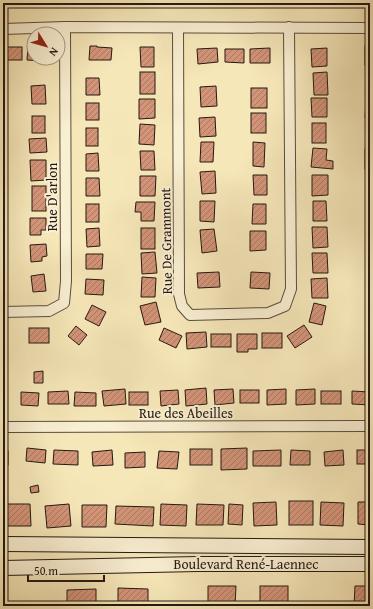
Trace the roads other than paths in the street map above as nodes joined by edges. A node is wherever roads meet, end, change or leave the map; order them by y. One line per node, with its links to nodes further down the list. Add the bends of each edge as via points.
1 (66, 27): 4 (street)
2 (289, 27): 4 (street); 4 (street, Rue De Grammont, via 291,289 284,306 268,312 190,315 182,306 179,294); 5 (street)
3 (26, 28): 6 (street)
4 (178, 28)
5 (370, 28)
6 (3, 29)
7 (66, 66): 8 (street, Rue D'arlon, via 64,303 49,311)
8 (3, 312)
9 (370, 426): 10 (street, Rue des Abeilles)
10 (3, 427)
11 (3, 544): 12 (street, Boulevard René-Laennec)
12 (370, 547)
13 (370, 564): 14 (street, Boulevard René-Laennec)
14 (3, 568)

